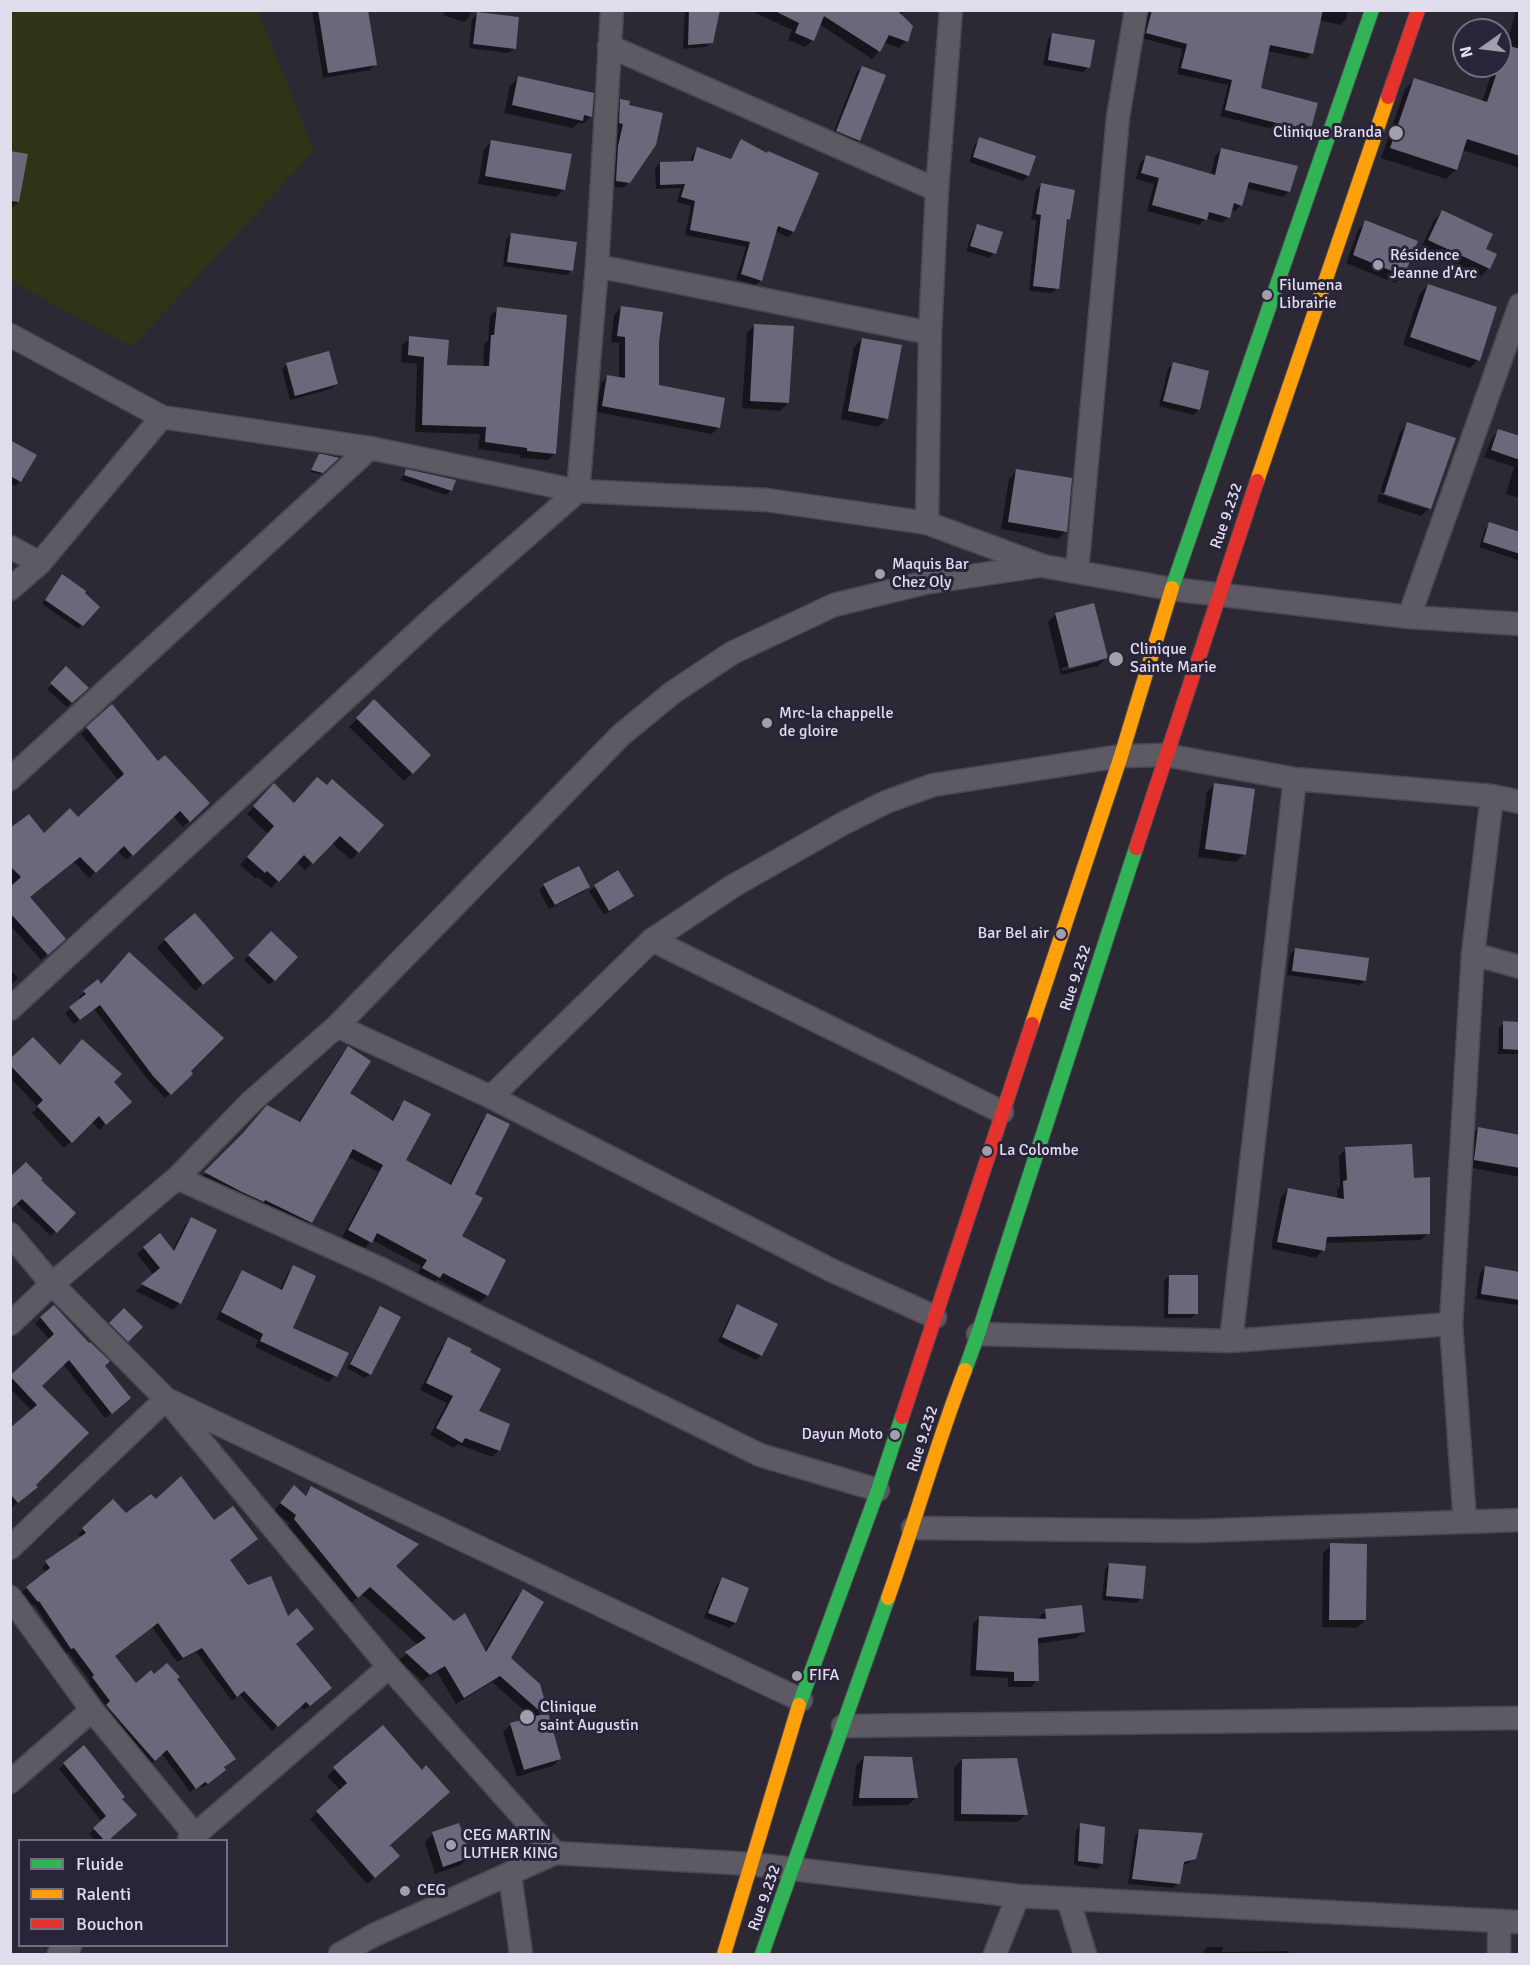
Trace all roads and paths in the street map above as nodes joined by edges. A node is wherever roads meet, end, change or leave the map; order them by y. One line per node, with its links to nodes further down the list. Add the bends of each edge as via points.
1 (612, 10): 6 (street)
2 (951, 10): 7 (street)
3 (1136, 10): 19 (street, via 1118,117)
4 (1372, 10): 21 (street, Rue 9.232)
5 (1418, 10): 22 (street, Rue 9.232)
6 (609, 46): 7 (street); 8 (street)
7 (937, 190): 10 (street)
8 (597, 266): 10 (street); 14 (street)
9 (1520, 304): 23 (street)
10 (930, 333): 15 (street)
11 (10, 335): 12 (street)
12 (162, 417): 13 (street); 17 (street)
13 (370, 448): 14 (street); 27 (street)
14 (578, 491): 15 (street, via 767,500); 34 (street, via 434,617)
15 (927, 523): 18 (street)
16 (10, 547): 17 (street)
17 (40, 563): 20 (street)
18 (1043, 566): 19 (street); 35 (street, via 924,583 834,605 732,653 672,693 621,735)
19 (1077, 571): 21 (street)
20 (10, 589)
21 (1172, 589): 22 (street); 26 (street, Rue 9.232)
22 (1218, 594): 23 (street); 25 (street, Rue 9.232)
23 (1409, 617): 24 (street)
24 (1520, 624)
25 (1165, 755): 26 (street); 28 (street); 44 (street, Rue 9.232)
26 (1120, 756): 31 (street, via 933,785 886,802 733,886); 37 (street, Rue 9.232)
27 (10, 779)
28 (1295, 779): 29 (street); 45 (street)
29 (1492, 796): 30 (street); 32 (street)
30 (1520, 802)
31 (652, 940): 36 (street); 37 (street)
32 (1473, 954): 33 (street); 43 (street)
33 (1520, 967)
34 (10, 1009)
35 (337, 1026): 36 (street); 38 (street, via 252,1101)
36 (491, 1097): 41 (street, via 831,1270)
37 (1002, 1112): 41 (street, Rue 9.232)
38 (177, 1178): 40 (street); 47 (street, via 381,1269 760,1455)
39 (10, 1234): 40 (street)
40 (52, 1284): 42 (street); 46 (street)
41 (935, 1317): 47 (street, Rue 9.232)
42 (10, 1324)
43 (1451, 1324): 45 (street); 49 (street)
44 (978, 1334): 45 (street); 50 (street, Rue 9.232, via 941,1432)
45 (1231, 1341)
46 (166, 1399): 51 (street); 53 (street); 54 (street)
47 (878, 1490): 54 (street, Rue 9.232)
48 (1520, 1520): 49 (street)
49 (1465, 1522): 50 (street, via 1193,1531)
50 (913, 1528): 57 (street, Rue 9.232)
51 (10, 1548)
52 (10, 1597): 55 (street)
53 (389, 1667): 59 (street); 60 (street)
54 (801, 1700): 61 (street, Rue 9.232)
55 (92, 1710): 58 (street); 59 (street)
56 (1520, 1718): 57 (street)
57 (843, 1726): 62 (street, Rue 9.232)
58 (10, 1782)
59 (192, 1838)
60 (555, 1852): 61 (street); 63 (street)
61 (752, 1864): 62 (street); 70 (street, Rue 9.232)
62 (793, 1868): 64 (street); 71 (street, Rue 9.232)
63 (510, 1875): 67 (street); 69 (street)
64 (1018, 1896): 65 (street); 72 (street)
65 (1068, 1899): 66 (street); 73 (street)
66 (1509, 1922): 74 (street)
67 (376, 1945): 68 (street)
68 (340, 1954)
69 (521, 1954)
70 (724, 1954)
71 (762, 1954)
72 (995, 1954)
73 (1085, 1954)
74 (1499, 1954)

